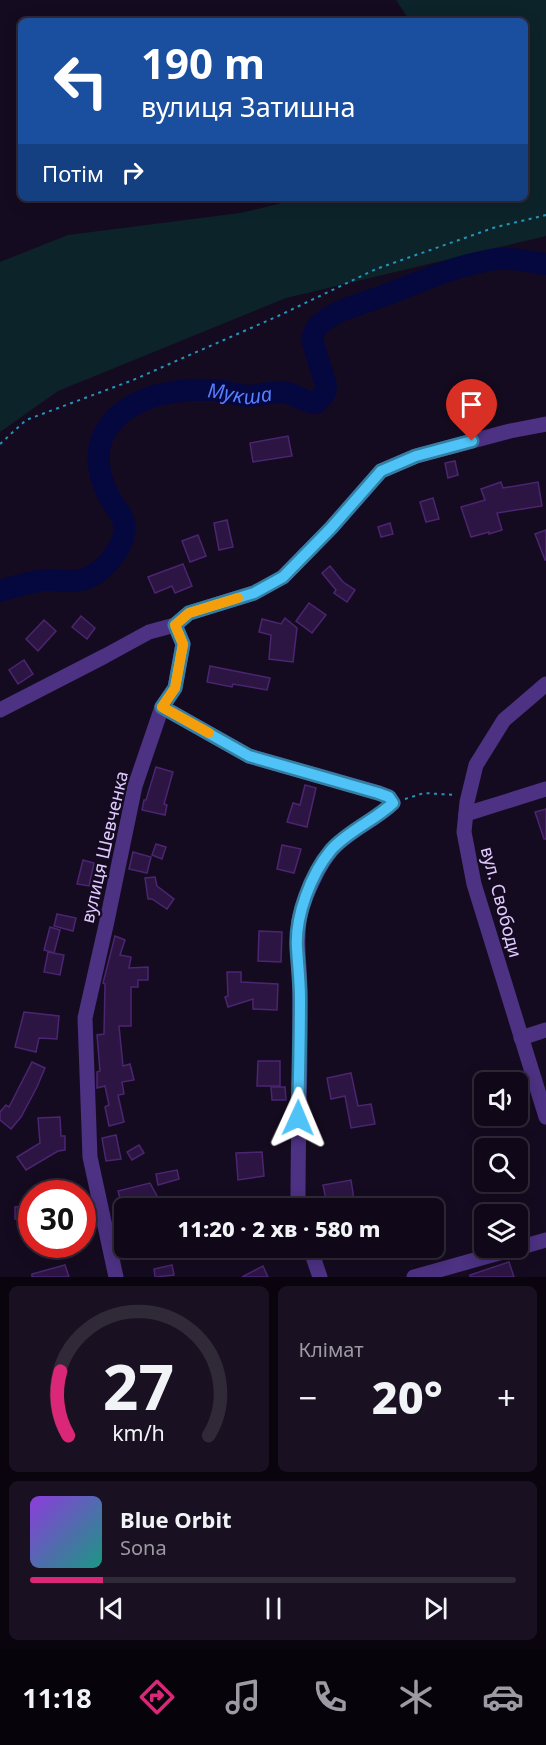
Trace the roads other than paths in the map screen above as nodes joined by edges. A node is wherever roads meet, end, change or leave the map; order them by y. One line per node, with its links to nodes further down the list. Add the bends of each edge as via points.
1 (546, 424): 2 (street, via 416,456 381,471 283,577 254,593 189,613)
2 (175, 625): 4 (street, вулиця Шевченка, via 183,644 175,688); 5 (street, via 149,632)
3 (546, 684): 7 (street, вул. Свободи, via 504,720 476,765)
4 (162, 707): 11 (street, via 249,756 378,793 393,803 332,849 314,878 300,913); 16 (street, вулиця Шевченка, via 135,786 85,1018 90,1157)
5 (0, 710)
6 (546, 789): 7 (street)
7 (465, 814): 9 (street, вул. Свободи, via 464,832 474,884)
8 (546, 1030): 9 (street)
9 (521, 1038): 10 (street, вул. Свободи)
10 (546, 1117)
11 (298, 1198)
12 (546, 1240): 13 (street)
13 (528, 1245)
14 (313, 1258): 17 (street)
15 (481, 1258): 18 (street)
16 (116, 1277)
17 (320, 1277)
18 (414, 1277)

